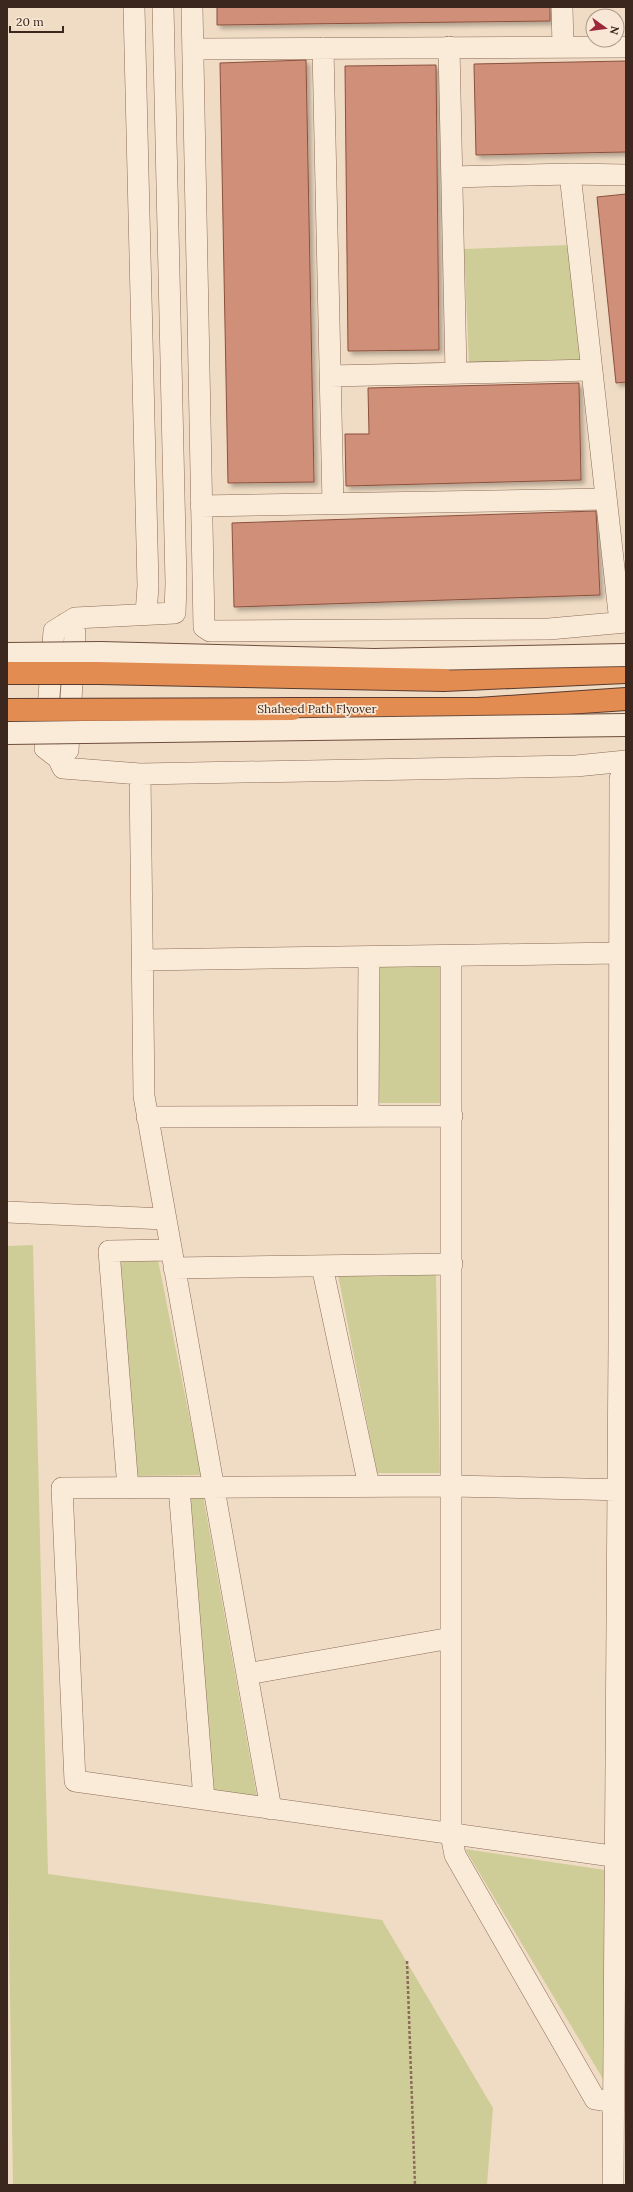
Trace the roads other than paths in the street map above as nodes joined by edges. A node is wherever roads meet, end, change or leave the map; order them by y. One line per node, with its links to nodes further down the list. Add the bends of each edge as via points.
1 (134, 7): 19 (street, via 148,586)
2 (163, 7): 19 (street, via 176,583 175,613)
3 (192, 7): 9 (street)
4 (562, 7): 6 (street)
5 (449, 47): 6 (street); 8 (street); 12 (street)
6 (563, 47): 7 (street)
7 (626, 47)
8 (323, 48): 9 (street); 15 (street)
9 (193, 49): 18 (street)
10 (570, 174): 11 (street); 12 (street); 13 (street)
11 (626, 175)
12 (452, 177): 14 (street)
13 (592, 370): 14 (street); 16 (street)
14 (456, 373): 15 (street)
15 (330, 376): 17 (street)
16 (606, 499): 17 (street); 20 (street)
17 (333, 504): 18 (street)
18 (201, 506): 20 (street, via 203,623 206,630 549,629)
19 (146, 614): 35 (street, via 75,618 54,631 45,748 58,758 63,768)
20 (623, 622)
21 (7, 654): 23 (street, bridge, via 101,653 374,660)
22 (626, 655): 23 (street, bridge)
23 (469, 659): 26 (highway)
24 (626, 672): 26 (highway)
25 (7, 673): 26 (highway, bridge)
26 (444, 680)
27 (626, 699): 28 (highway, Shaheed Path Flyover, via 478,709)
28 (292, 709): 29 (highway, Shaheed Path Flyover, bridge); 31 (highway, bridge)
29 (7, 710)
30 (626, 725): 31 (street, Shaheed Path Flyover, bridge)
31 (370, 729): 32 (street, Shaheed Path Flyover, bridge)
32 (7, 733)
33 (626, 760): 35 (street, via 576,766)
34 (626, 769): 36 (street, via 620,779)
35 (140, 774): 39 (street)
36 (620, 953): 37 (street); 45 (street)
37 (452, 956): 38 (street); 41 (street)
38 (369, 957): 39 (street); 40 (street)
39 (142, 960): 42 (street, via 144,1096)
40 (368, 1116): 41 (street); 42 (street)
41 (452, 1116): 47 (street)
42 (147, 1117): 44 (street)
43 (7, 1212): 44 (street)
44 (165, 1219): 46 (street)
45 (622, 1226): 54 (street)
46 (172, 1259): 48 (street); 52 (street); 53 (street, via 109,1251)
47 (452, 1264): 48 (street); 50 (street)
48 (322, 1266): 49 (street)
49 (369, 1486): 50 (street); 52 (street)
50 (451, 1486): 54 (street); 55 (street)
51 (179, 1487): 52 (street); 53 (street); 57 (street)
52 (213, 1487): 56 (street)
53 (128, 1488): 57 (street, via 62,1488 75,1781)
54 (622, 1490): 60 (street)
55 (451, 1638): 56 (street); 59 (street)
56 (247, 1674): 58 (street)
57 (204, 1799): 58 (street)
58 (271, 1809): 59 (street)
59 (451, 1834): 60 (street); 61 (street, via 455,1856 595,2100)
60 (621, 1857): 61 (street)
61 (613, 2102): 62 (street)
62 (613, 2185)

